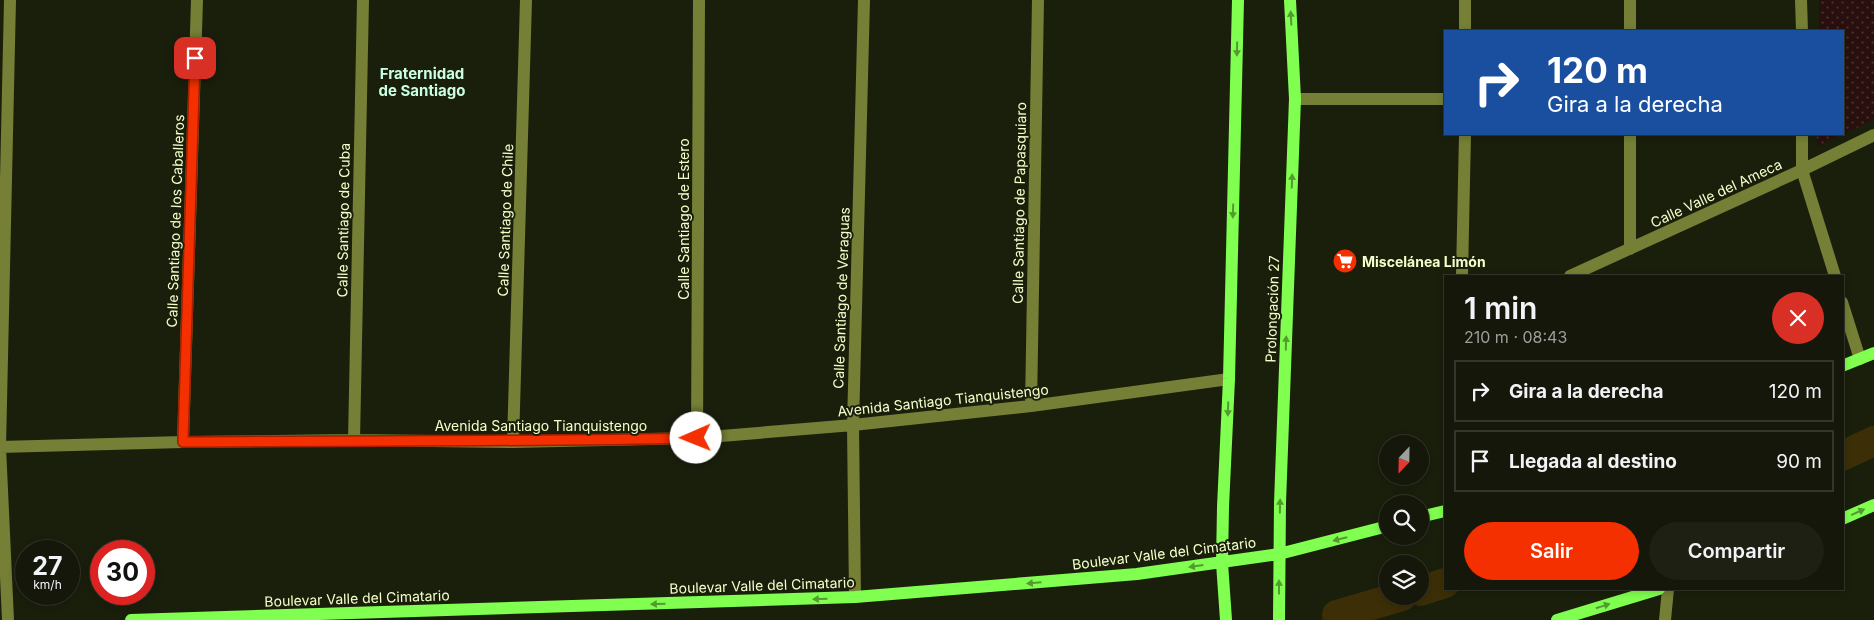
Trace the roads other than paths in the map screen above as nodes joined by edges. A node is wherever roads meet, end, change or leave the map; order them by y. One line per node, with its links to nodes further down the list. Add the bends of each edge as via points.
1 (10, 0): 38 (street)
2 (197, 0): 36 (street, Calle Santiago de los Caballeros)
3 (363, 0): 35 (street, Calle Santiago de Cuba)
4 (526, 0): 37 (street, Calle Santiago de Chile)
5 (700, 0): 34 (street, Calle Santiago de Estero)
6 (864, 0): 33 (street, Calle Santiago de Veraguas)
7 (1038, 0): 32 (street, Calle Santiago de Papasquiaro)
8 (1238, 0): 31 (main road, one-way to 31)
9 (1290, 0): 16 (main road, Prolongación 27, one-way to 9)
10 (1465, 0): 13 (street)
11 (1630, 0): 14 (street)
12 (1801, 0): 15 (street)
13 (1465, 30)
14 (1630, 30)
15 (1802, 30)
16 (1295, 99): 17 (street); 44 (main road, Prolongación 27, one-way to 16)
17 (1444, 99)
18 (1465, 135): 24 (street)
19 (1630, 135): 23 (street)
20 (1802, 135): 22 (street)
21 (1874, 135): 22 (street, Calle Valle del Ameca)
22 (1802, 170): 23 (street, Calle Valle del Ameca); 26 (street)
23 (1630, 249): 25 (street, Calle Valle del Ameca)
24 (1462, 275)
25 (1572, 275)
26 (1835, 275)
27 (1844, 308): 29 (street)
28 (1874, 353): 29 (main road)
29 (1860, 360): 30 (main road)
30 (1844, 365)
31 (1229, 379): 32 (street, Avenida Santiago Tianquistengo); 45 (main road, one-way to 45)
32 (1031, 406): 33 (street, Avenida Santiago Tianquistengo)
33 (852, 425): 34 (street, Avenida Santiago Tianquistengo); 48 (street, Calle Santiago de Veraguas)
34 (696, 438): 37 (street, Avenida Santiago Tianquistengo)
35 (354, 440): 36 (street, Avenida Santiago Tianquistengo); 37 (street, Avenida Santiago Tianquistengo)
36 (183, 442): 38 (street, Avenida Santiago Tianquistengo)
37 (513, 442)
38 (0, 447): 49 (street)
39 (1874, 505): 42 (main road, one-way to 39)
40 (1444, 510): 41 (main road)
41 (1429, 514)
42 (1844, 518)
43 (1379, 528): 44 (main road, Boulevar Valle del Cimatario, one-way to 44)
44 (1279, 554): 45 (main road, Boulevar Valle del Cimatario); 52 (main road, Prolongación 27, one-way to 44)
45 (1222, 563): 48 (main road, Boulevar Valle del Cimatario, one-way to 48, via 1137,574); 51 (main road)
46 (1655, 590): 53 (main road, one-way to 46)
47 (1668, 590): 54 (street)
48 (856, 597): 50 (main road, Boulevar Valle del Cimatario, one-way to 50)
49 (8, 620)
50 (131, 620)
51 (1226, 620)
52 (1279, 620)
53 (1557, 620)
54 (1665, 620)

